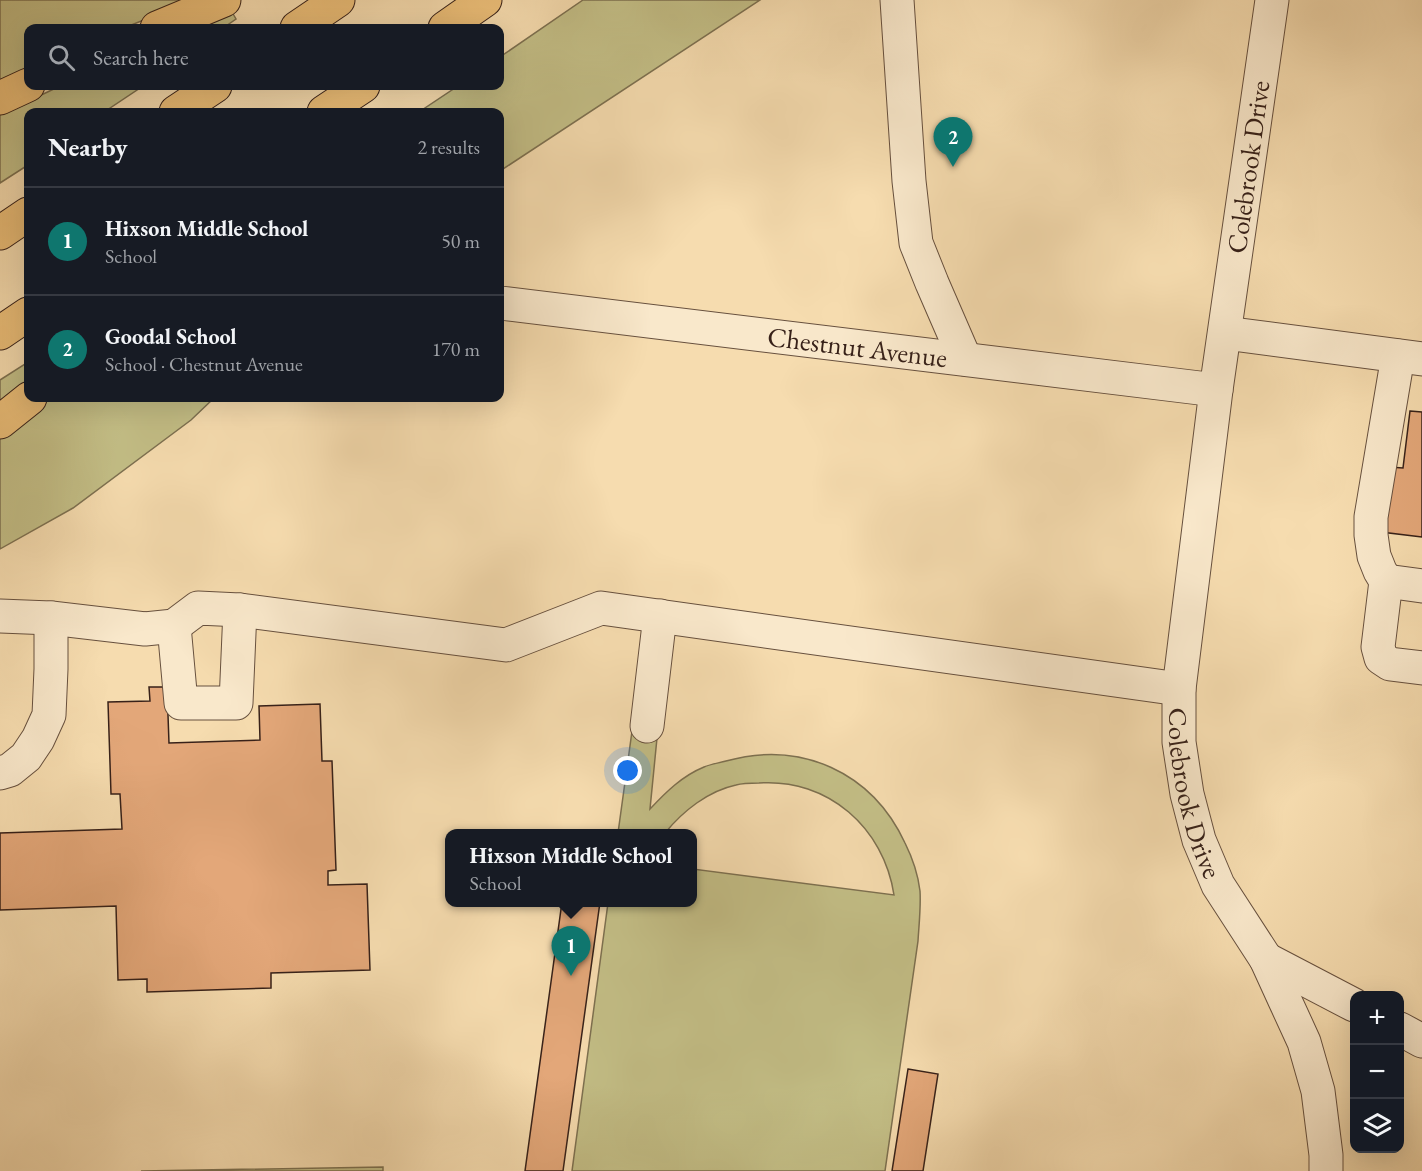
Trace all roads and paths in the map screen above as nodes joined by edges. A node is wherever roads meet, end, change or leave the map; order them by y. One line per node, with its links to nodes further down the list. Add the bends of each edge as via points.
1 (224, 0): 6 (highway)
2 (338, 0): 7 (highway)
3 (485, 0): 8 (highway)
4 (897, 0): 24 (street, via 916,243)
5 (1272, 0): 22 (street, Colebrook Drive)
6 (167, 24)
7 (303, 24)
8 (451, 24)
9 (24, 87): 13 (highway)
10 (209, 90): 14 (highway)
11 (357, 90): 15 (highway)
12 (379, 90): 16 (highway)
13 (0, 98)
14 (182, 108)
15 (330, 108)
16 (362, 108)
17 (24, 217): 18 (highway)
18 (0, 233)
19 (504, 303): 24 (street, Chestnut Avenue)
20 (24, 317): 21 (highway)
21 (0, 333)
22 (1225, 333): 23 (street); 25 (street, Colebrook Drive)
23 (1410, 357): 28 (street, via 1371,517 1374,556)
24 (965, 359): 25 (street, Chestnut Avenue)
25 (1216, 390): 36 (street, Colebrook Drive)
26 (25, 402): 27 (highway)
27 (0, 422)
28 (1386, 581): 29 (street); 35 (street, via 1378,647 1381,658 1390,664)
29 (1422, 586)
30 (240, 610): 32 (street, via 506,645 601,608); 34 (street, via 198,608); 34 (street, via 236,703 181,703)
31 (0, 616): 33 (street)
32 (660, 616): 36 (street); 37 (street)
33 (51, 618): 34 (street, via 145,629); 38 (street, via 49,715 26,757)
34 (174, 626)
35 (1422, 668)
36 (1179, 689): 39 (street, Colebrook Drive, via 1179,742 1199,840 1218,885)
37 (647, 726)
38 (0, 773)
39 (1266, 958): 40 (street); 43 (street, Colebrook Drive, via 1304,1042 1318,1091)
40 (1350, 1003)
41 (1404, 1031): 42 (street)
42 (1422, 1041)
43 (1326, 1171)

